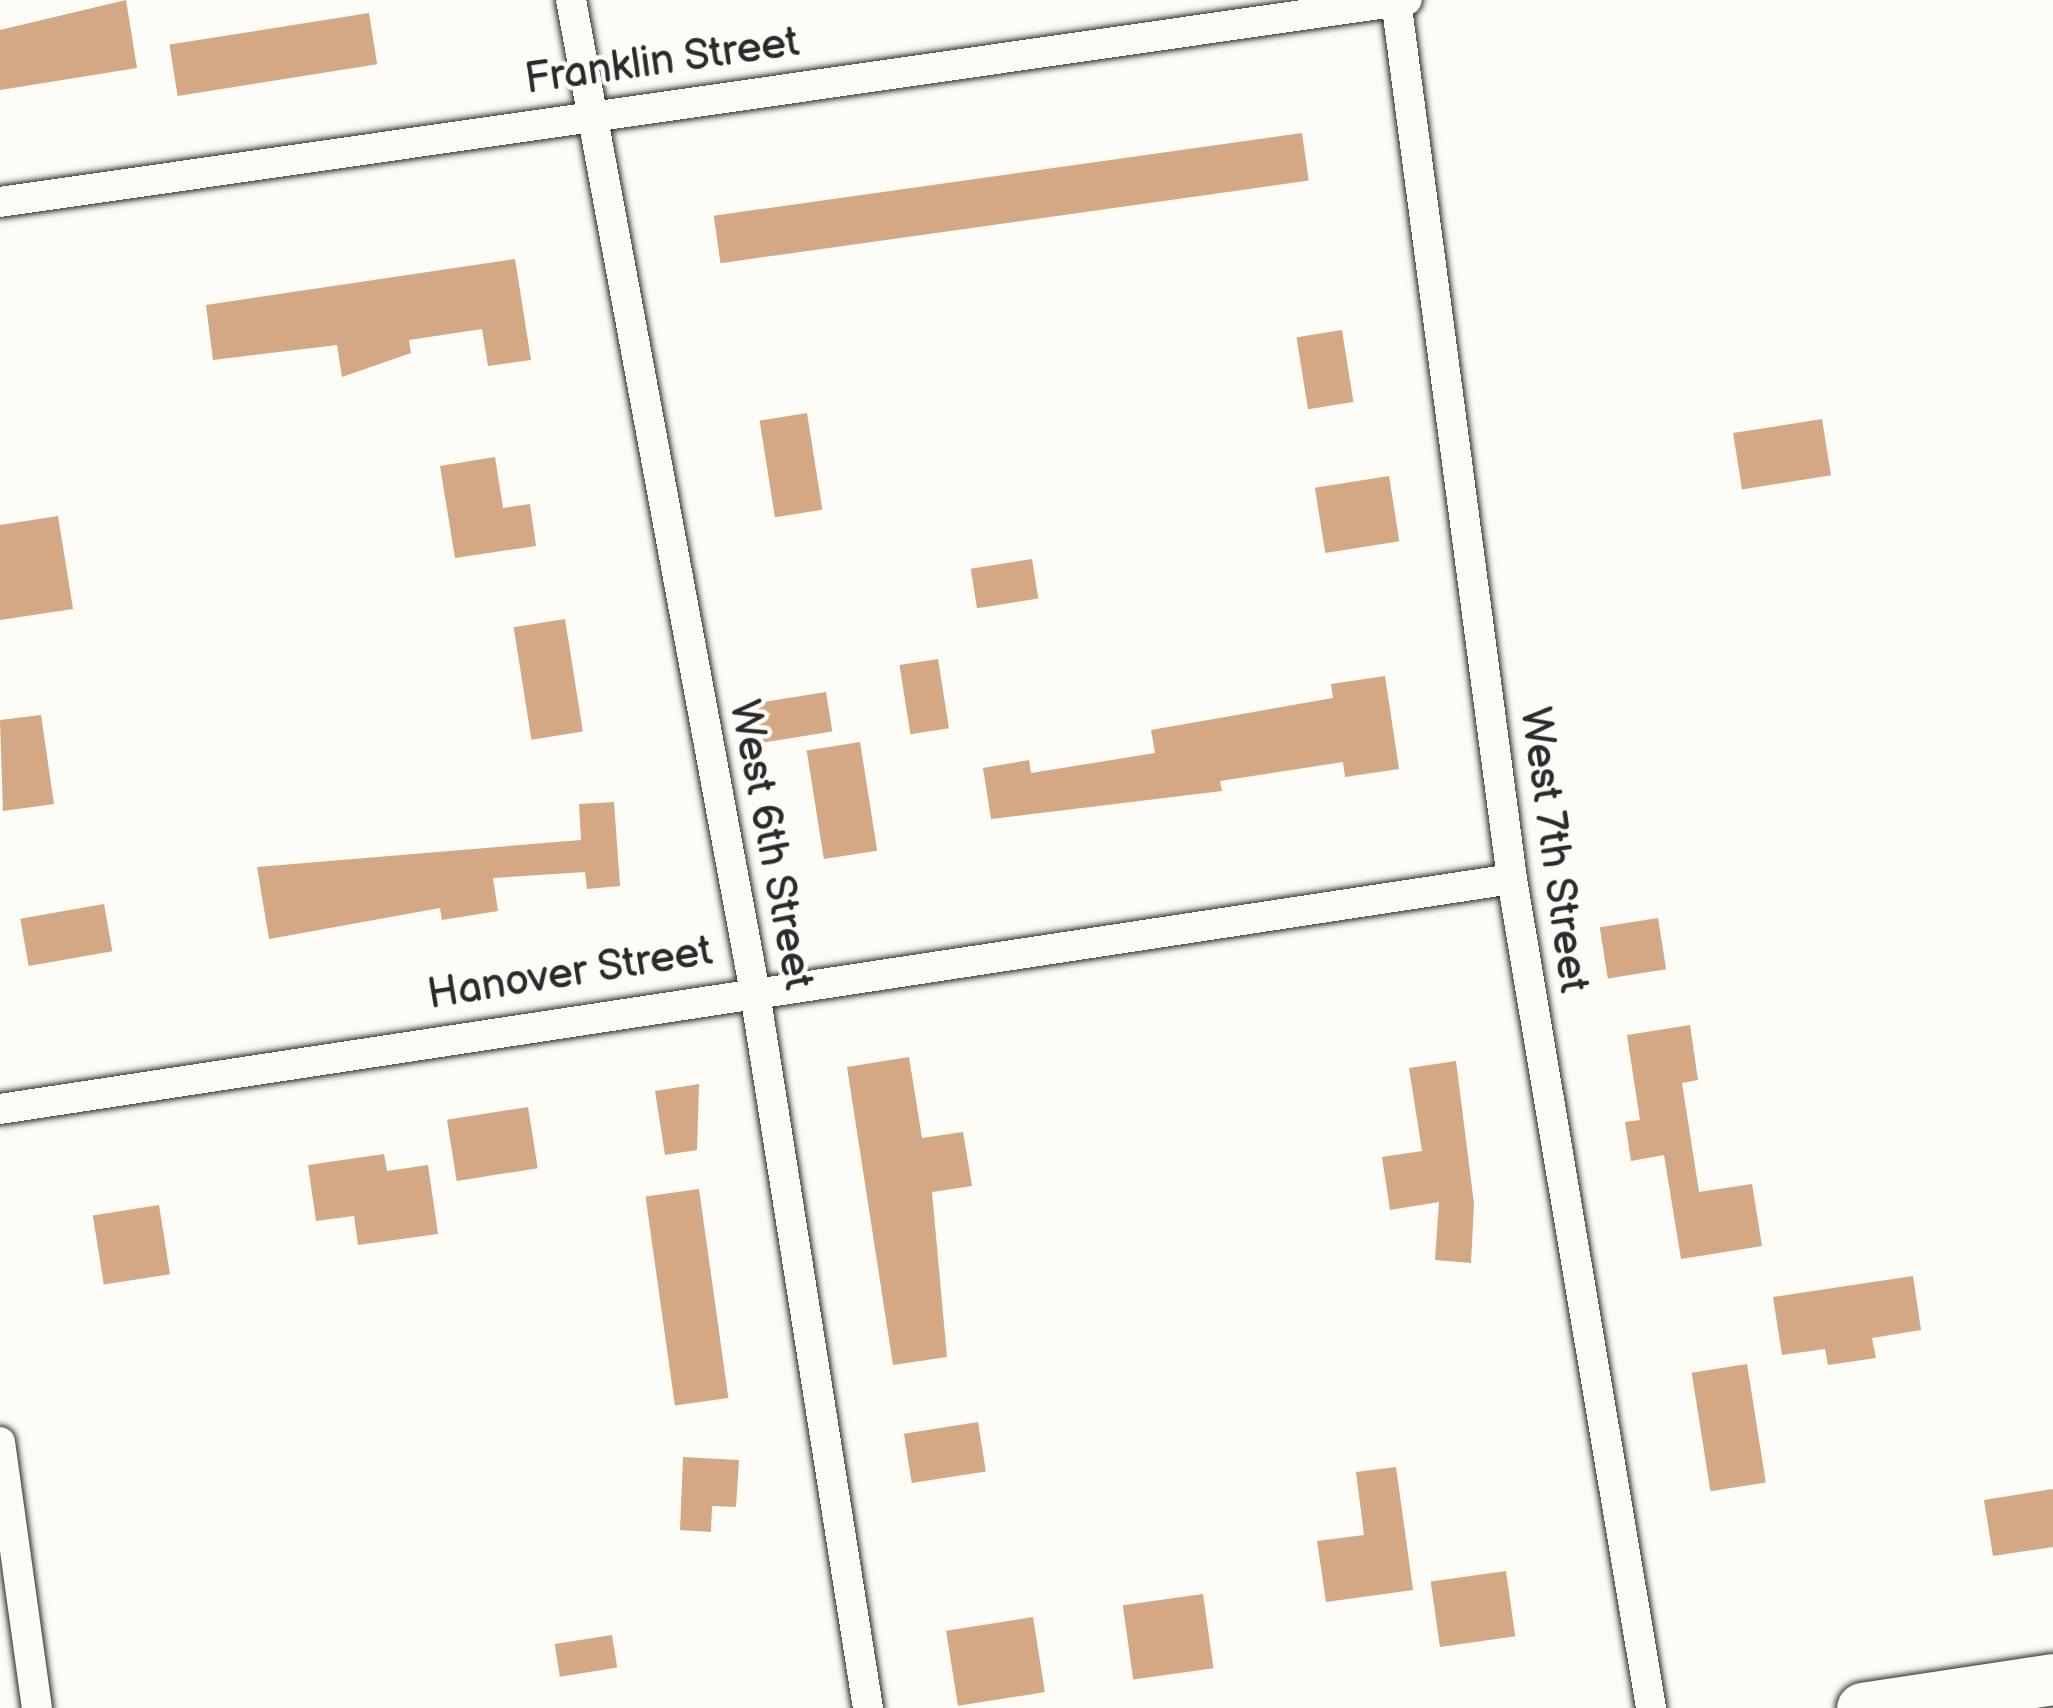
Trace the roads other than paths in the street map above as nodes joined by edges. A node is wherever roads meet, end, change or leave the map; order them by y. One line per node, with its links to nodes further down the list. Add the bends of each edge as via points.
1 (572, 0): 3 (street, West 6th Street)
2 (1400, 1): 3 (street, Franklin Street); 5 (street, West 7th Street)
3 (589, 114): 4 (street, Franklin Street); 6 (street, West 6th Street)
4 (0, 202)
5 (1512, 879): 6 (street, Hanover Street); 12 (street, West 7th Street)
6 (754, 987): 7 (street, Hanover Street); 11 (street, West 6th Street)
7 (0, 1109)
8 (0, 1442): 10 (street)
9 (2053, 1679): 13 (main road)
10 (37, 1708)
11 (868, 1708)
12 (1652, 1708)
13 (1862, 1708)

